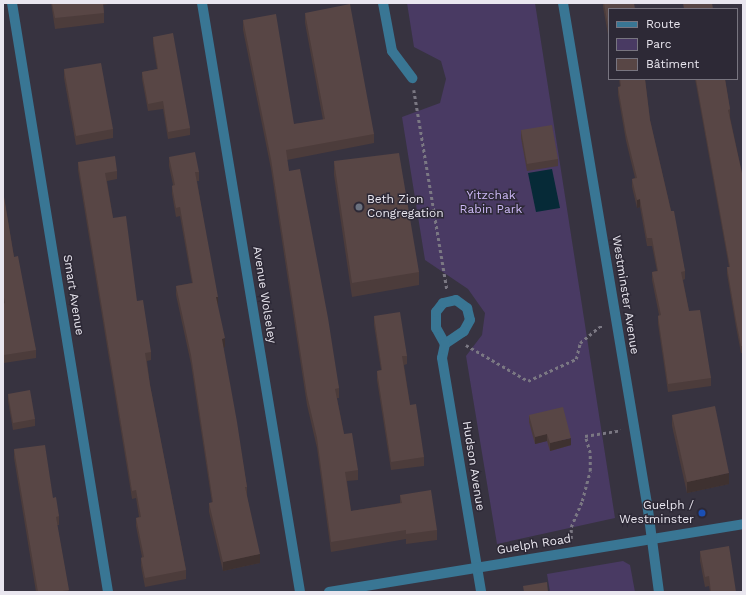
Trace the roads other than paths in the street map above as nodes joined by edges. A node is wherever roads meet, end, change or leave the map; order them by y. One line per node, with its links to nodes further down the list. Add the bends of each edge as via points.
1 (12, 3): 10 (street, Smart Avenue)
2 (202, 3): 11 (street, Avenue Wolseley)
3 (383, 3): 5 (street, via 392,51)
4 (563, 3): 8 (street, Westminster Avenue)
5 (412, 78)
6 (445, 344): 9 (street, Hudson Avenue, via 442,358)
7 (743, 524): 8 (street, Guelph Road)
8 (651, 540): 9 (street, Guelph Road); 14 (street, Westminster Avenue)
9 (477, 567): 12 (street, Guelph Road); 13 (street, Hudson Avenue)
10 (108, 592)
11 (300, 592)
12 (329, 592)
13 (481, 592)
14 (658, 592)

